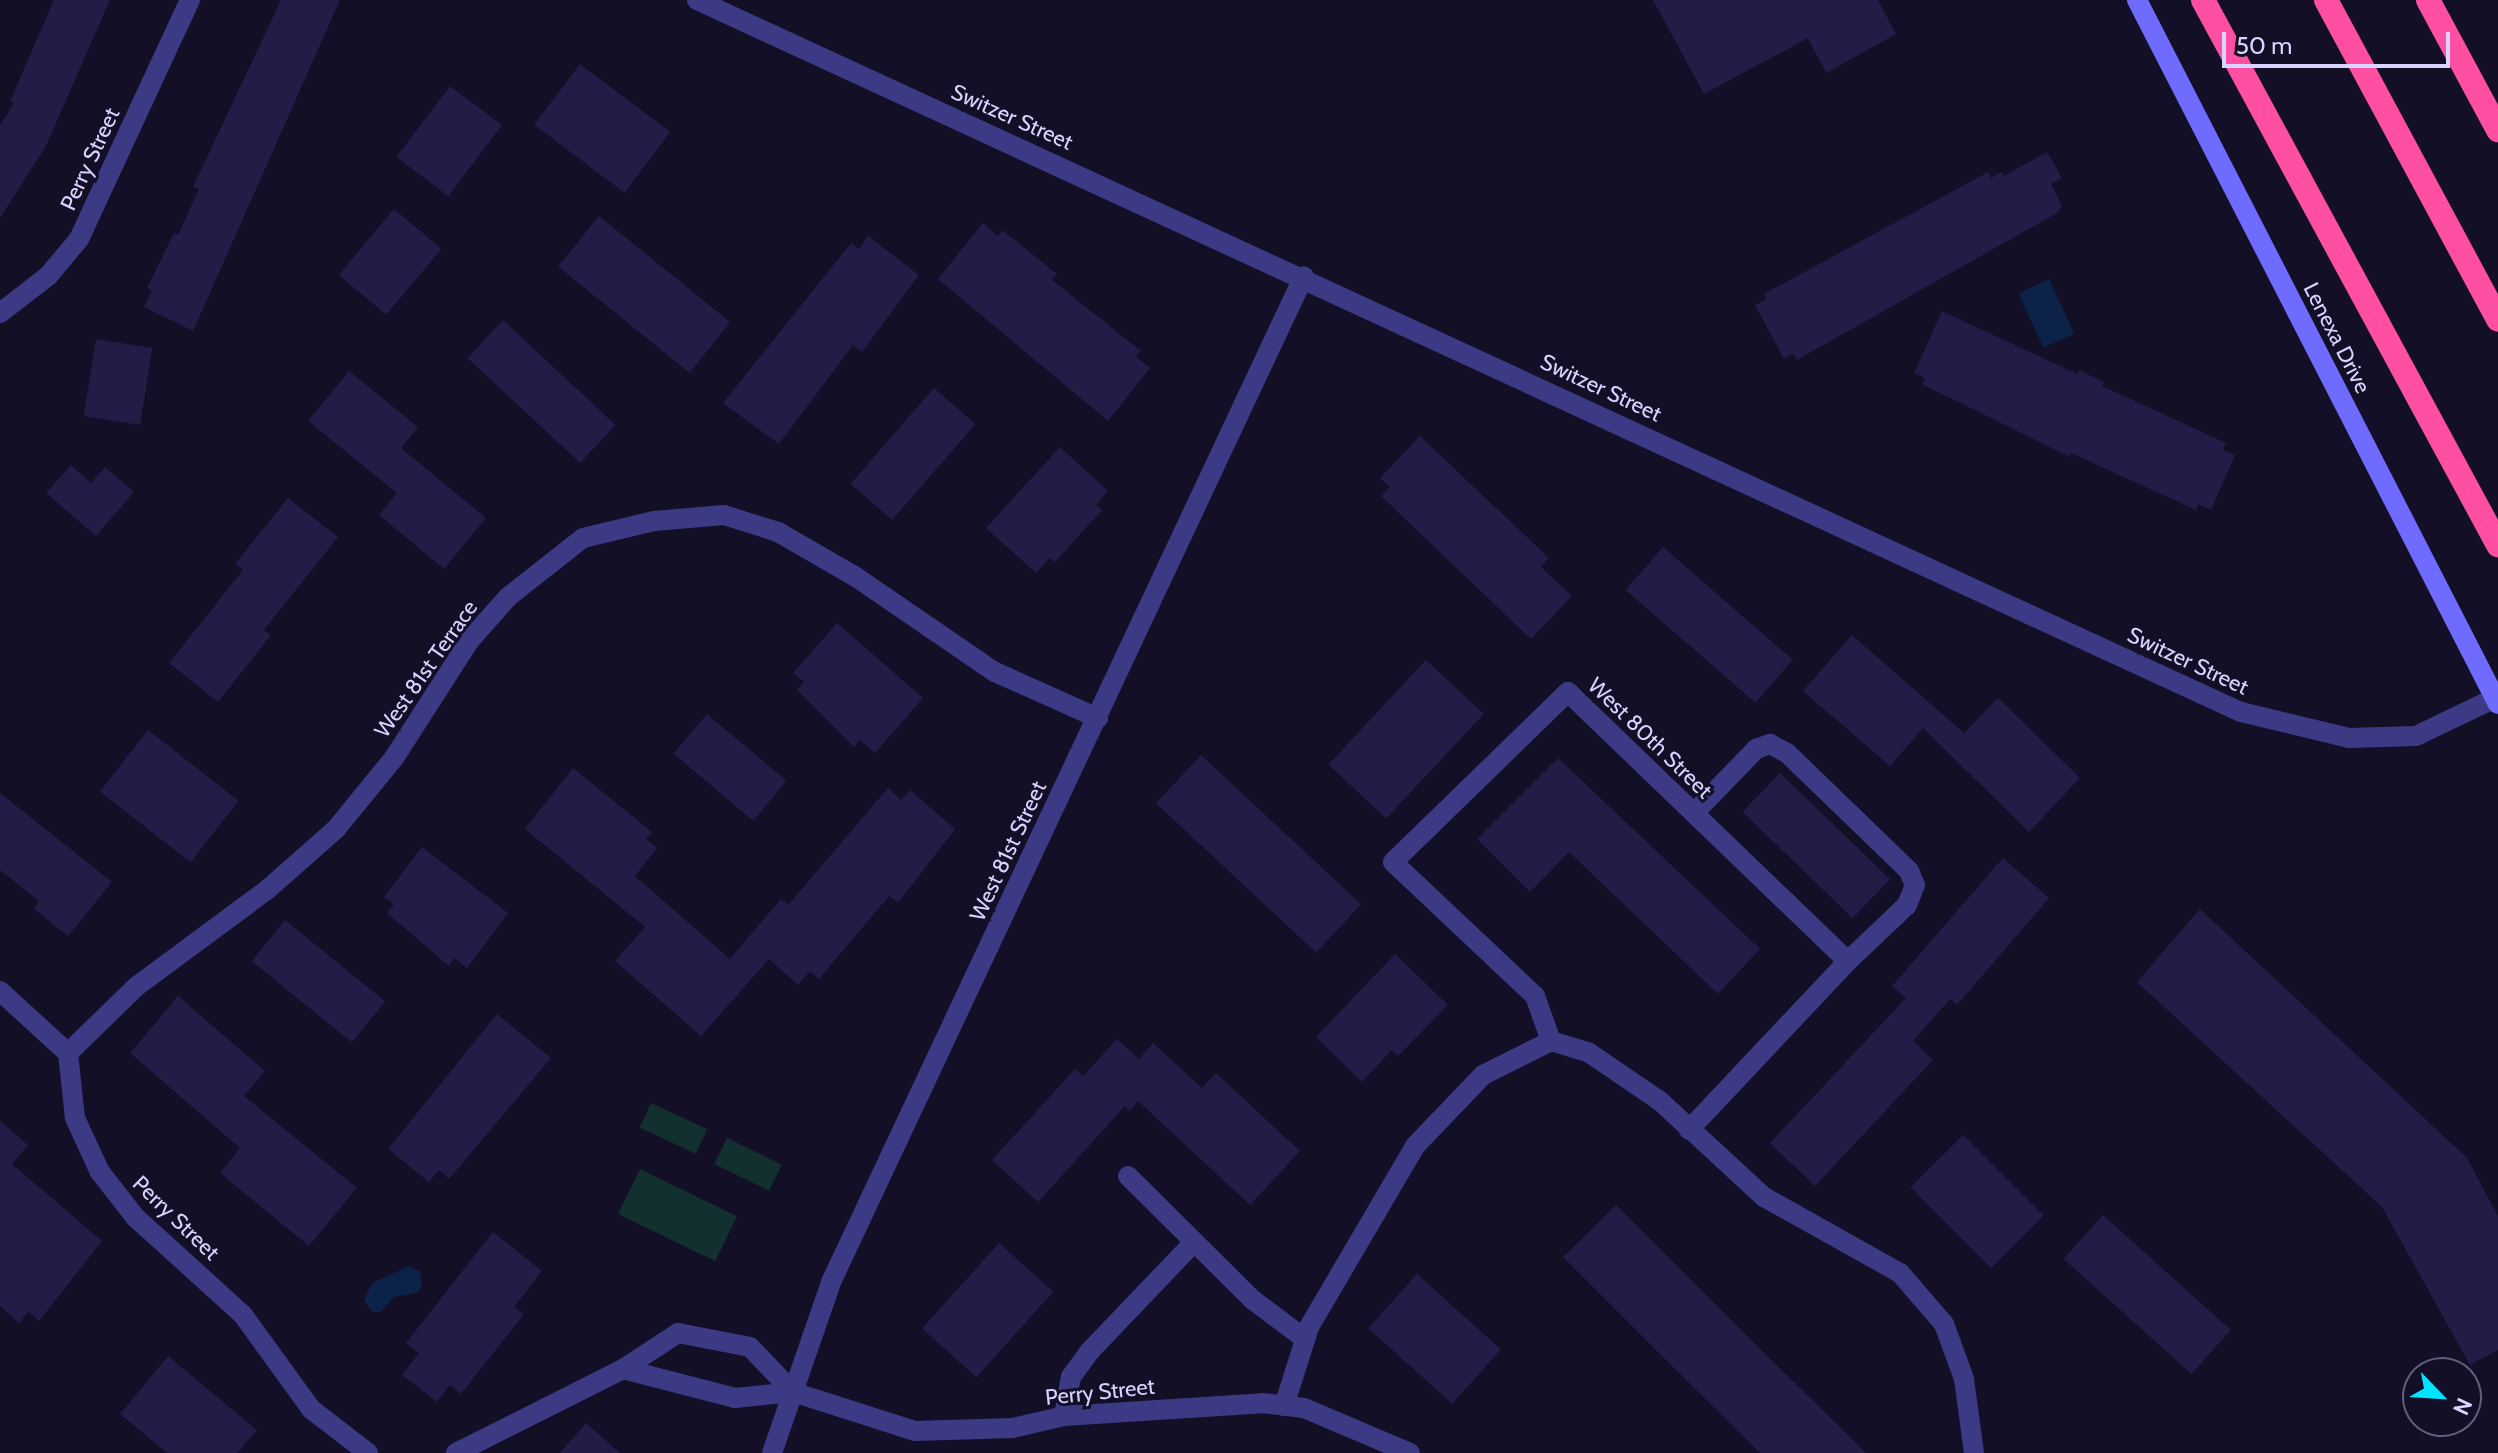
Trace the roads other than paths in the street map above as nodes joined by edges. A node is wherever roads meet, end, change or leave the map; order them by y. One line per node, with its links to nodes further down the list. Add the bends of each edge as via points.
1 (190, 0): 9 (street, Perry Street, via 79,239 48,276)
2 (697, 0): 8 (street, Switzer Street)
3 (2137, 0): 12 (street, Lenexa Drive)
4 (2203, 0): 11 (highway)
5 (2326, 0): 10 (highway)
6 (2428, 0): 7 (highway)
7 (2498, 130)
8 (1304, 276): 12 (street, Switzer Street, via 2241,712 2349,738 2416,736); 13 (street, West 81st Street)
9 (0, 313)
10 (2498, 320)
11 (2498, 545)
12 (2496, 701)
13 (1098, 718): 18 (street, West 81st Terrace, via 995,672 856,577 778,532 724,515 654,521 583,538 508,597 469,641 394,758 336,829 268,889 137,986); 24 (street, West 81st Street, via 832,1280)
14 (1694, 813): 15 (street, West 80th Street); 15 (street, via 1756,749 1770,744 1787,753 1909,871 1915,885 1907,905); 17 (street, West 80th Street, via 1568,692 1393,862 1535,996)
15 (1848, 961): 19 (street)
16 (0, 991): 18 (street)
17 (1551, 1041): 19 (street, via 1588,1052 1660,1101); 22 (street, via 1483,1075 1415,1146)
18 (68, 1053): 27 (street, Perry Street, via 75,1118 100,1172 135,1217 243,1315 311,1409)
19 (1689, 1130): 31 (street, via 1764,1197 1900,1273 1944,1324 1964,1379)
20 (1128, 1176): 21 (street)
21 (1194, 1242): 22 (street, via 1253,1300); 26 (street, via 1089,1352 1071,1377)
22 (1305, 1339): 25 (street)
23 (623, 1369): 24 (street, Perry Street, via 735,1398); 24 (street, Perry Street, via 678,1333 750,1347); 28 (street, Perry Street)
24 (793, 1392): 26 (street, Perry Street, via 915,1431 1013,1428); 29 (street, West 81st Street)
25 (1284, 1406): 26 (street, Perry Street); 30 (street, Perry Street, via 1304,1408)
26 (1064, 1416)
27 (368, 1453)
28 (456, 1453)
29 (772, 1453)
30 (1410, 1453)
31 (1974, 1453)

